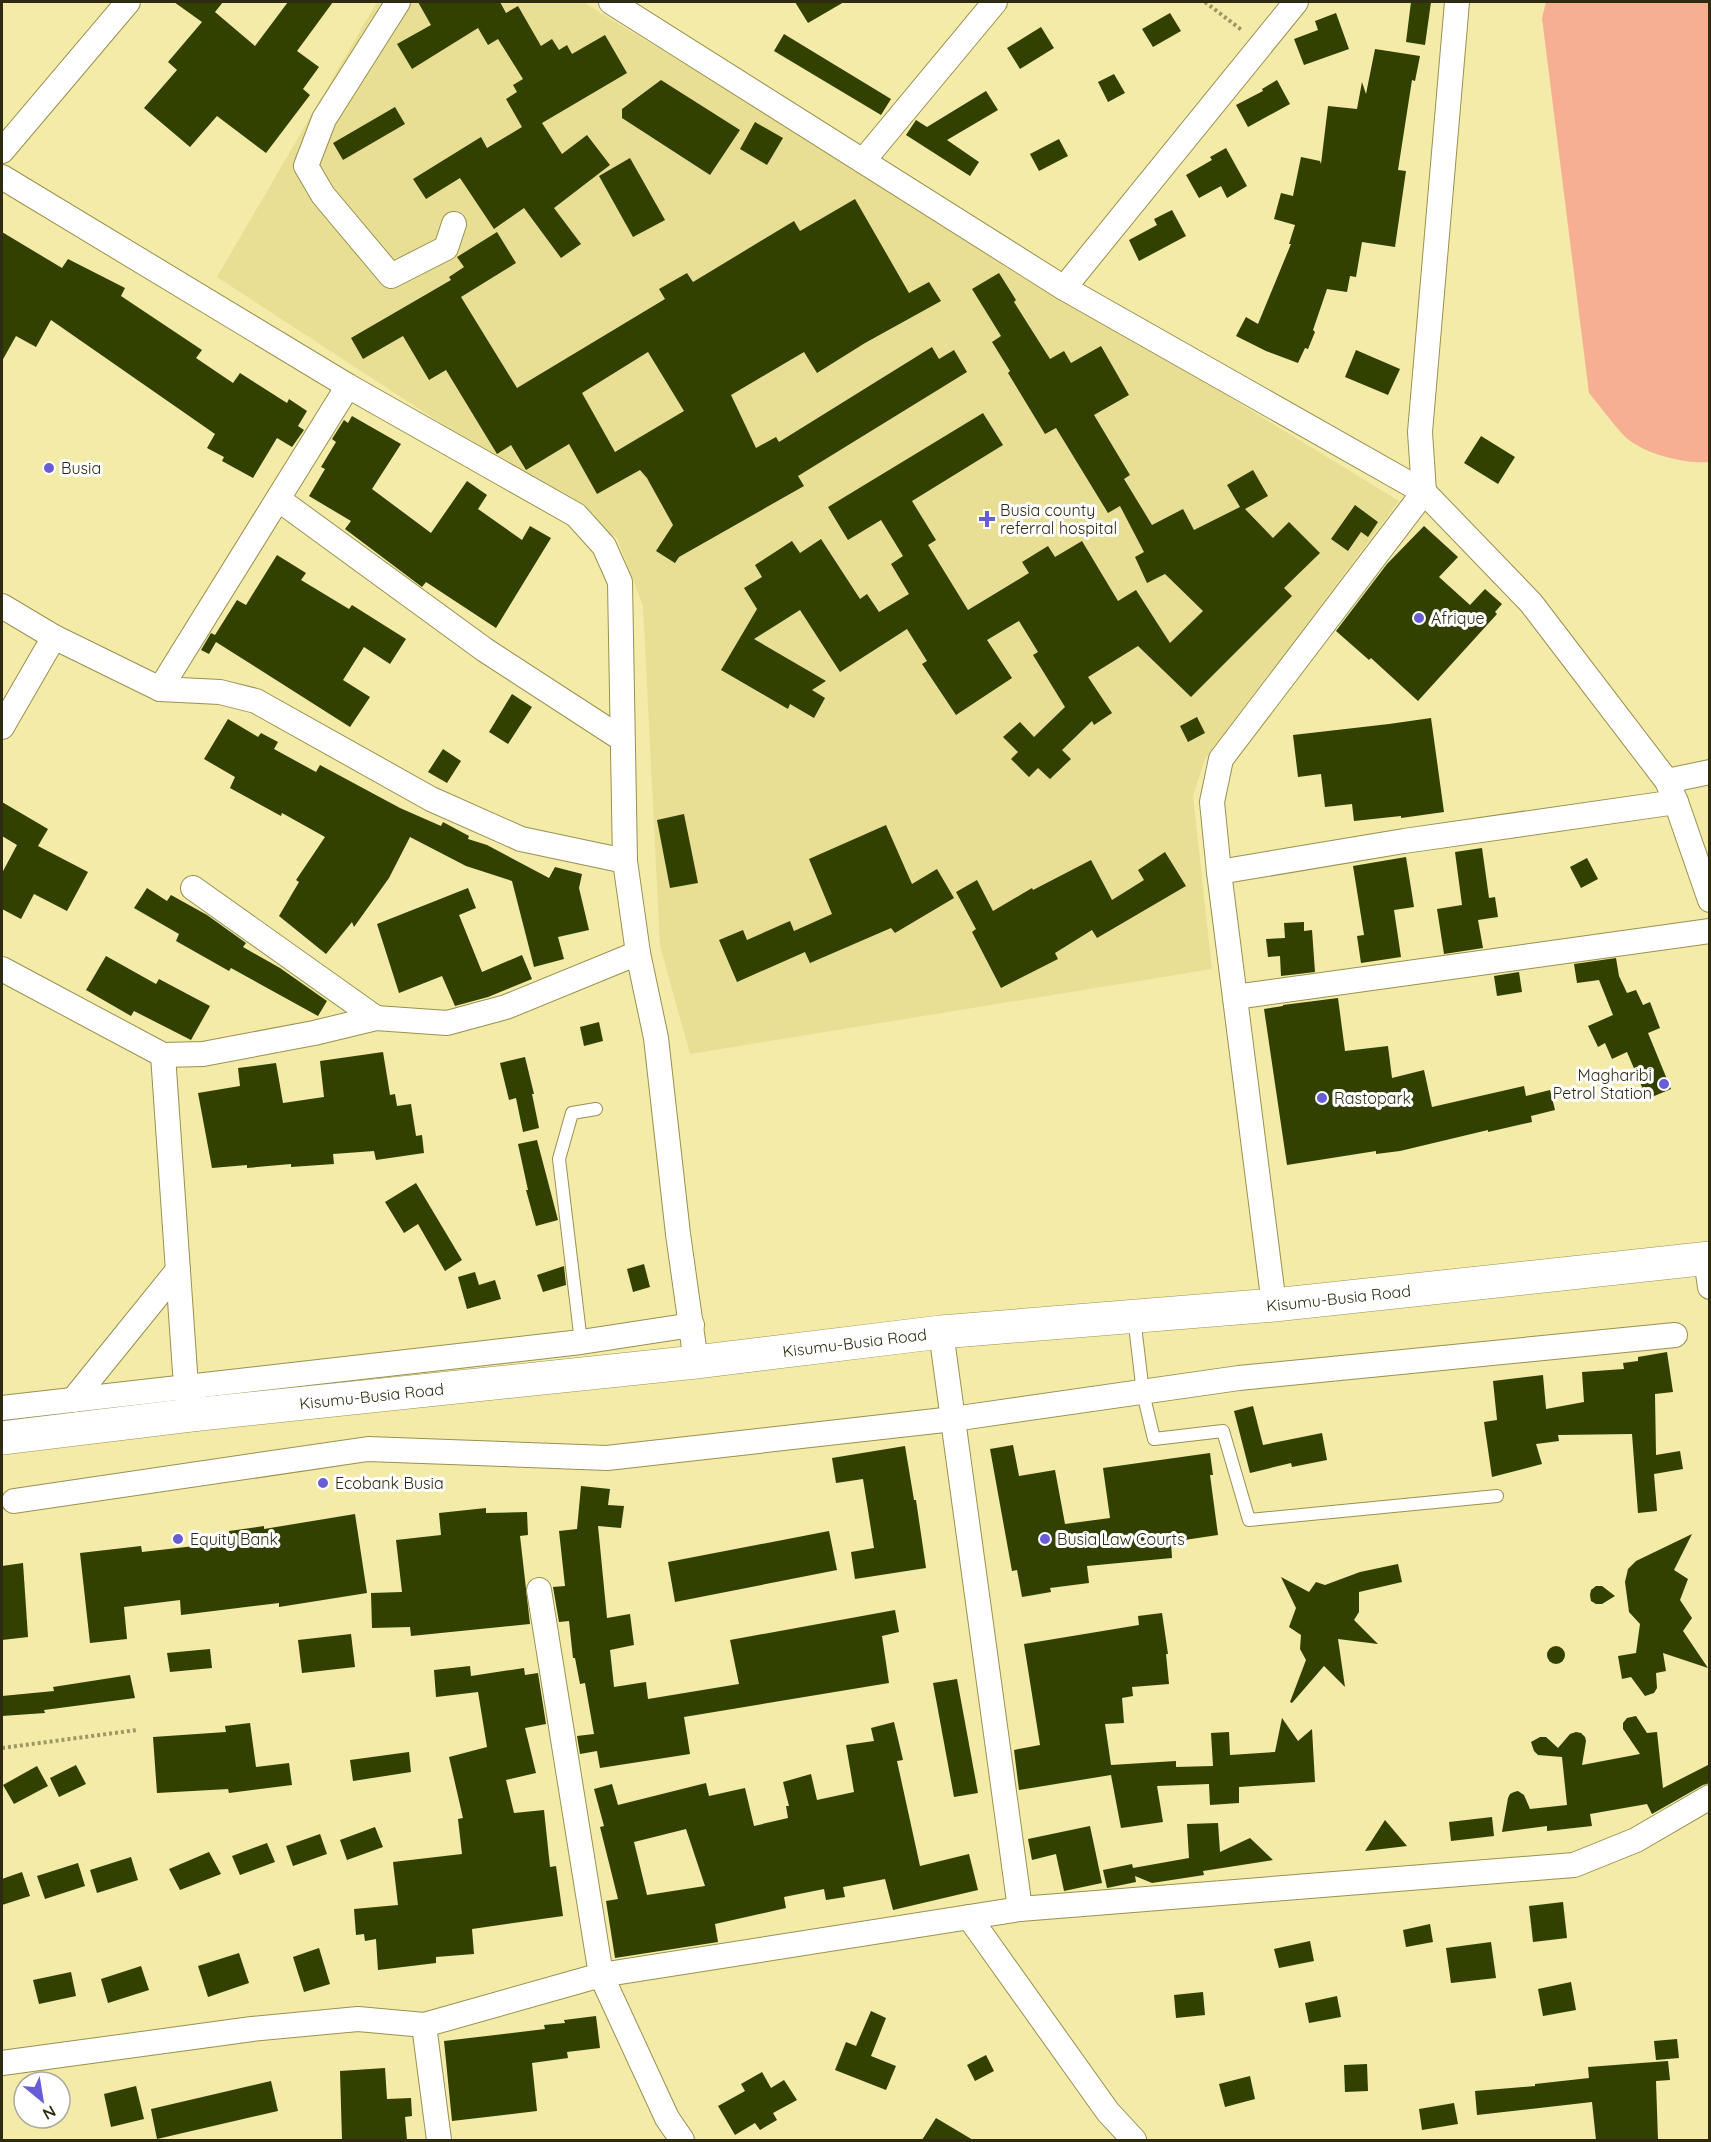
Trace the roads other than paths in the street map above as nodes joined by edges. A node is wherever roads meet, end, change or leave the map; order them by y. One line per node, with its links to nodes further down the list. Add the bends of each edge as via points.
1 (128, 2): 7 (street)
2 (399, 2): 10 (street, via 324,119 306,166 323,195 391,276 446,248)
3 (611, 2): 8 (street)
4 (995, 2): 8 (street)
5 (1296, 2): 11 (street)
6 (1457, 2): 13 (street, via 1420,432)
7 (2, 151)
8 (863, 161): 11 (street)
9 (2, 177): 12 (street)
10 (454, 224)
11 (1064, 288): 13 (street)
12 (348, 386): 14 (street); 19 (street, via 576,515 604,546 620,582)
13 (1424, 492): 21 (street, via 1531,603); 23 (street, via 1221,759 1212,802)
14 (278, 499): 17 (street); 19 (street, via 485,650)
15 (2, 606): 16 (street)
16 (54, 637): 17 (street); 18 (street)
17 (160, 689): 22 (street, via 220,692 256,701 431,799 521,839)
18 (2, 726)
19 (622, 739): 22 (street)
20 (1710, 772): 21 (street)
21 (1672, 792): 23 (street); 25 (street)
22 (625, 861): 27 (street)
23 (1219, 872): 29 (street)
24 (193, 888): 30 (street)
25 (1710, 900)
26 (1710, 931): 29 (street)
27 (638, 953): 30 (street, via 506,1007 447,1023); 37 (street, via 656,1038)
28 (2, 969): 31 (street)
29 (1235, 996): 35 (street)
30 (375, 1018): 31 (street, via 204,1054)
31 (163, 1055): 34 (street)
32 (596, 1109): 40 (lane, via 572,1113 559,1159)
33 (1708, 1268): 35 (highway, Kisumu-Busia Road)
34 (178, 1270): 43 (street); 44 (street)
35 (1274, 1305): 36 (highway, Kisumu-Busia Road)
36 (1134, 1317): 38 (highway, Kisumu-Busia Road); 42 (lane)
37 (692, 1325): 40 (street); 41 (street)
38 (941, 1332): 41 (highway, Kisumu-Busia Road); 46 (street)
39 (1675, 1335): 42 (street, via 1239,1378)
40 (581, 1342): 44 (street)
41 (696, 1362): 44 (highway, Kisumu-Busia Road, via 351,1400)
42 (1143, 1393): 46 (street); 48 (lane, via 1154,1439 1223,1431 1249,1520)
43 (73, 1400): 44 (street); 45 (street)
44 (189, 1401): 47 (highway, Kisumu-Busia Road)
45 (2, 1408)
46 (953, 1419): 49 (street, via 607,1458 368,1449); 52 (street)
47 (2, 1438)
48 (1497, 1496)
49 (14, 1501)
50 (539, 1590): 54 (street)
51 (1710, 1797): 52 (street, via 1636,1840 1574,1864)
52 (1020, 1909): 53 (street)
53 (969, 1917): 54 (street); 59 (street, via 1108,2112)
54 (601, 1975): 55 (street); 58 (street)
55 (424, 2025): 56 (street, via 358,2019); 57 (street)
56 (2, 2063)
57 (439, 2140)
58 (682, 2140)
59 (1134, 2140)

